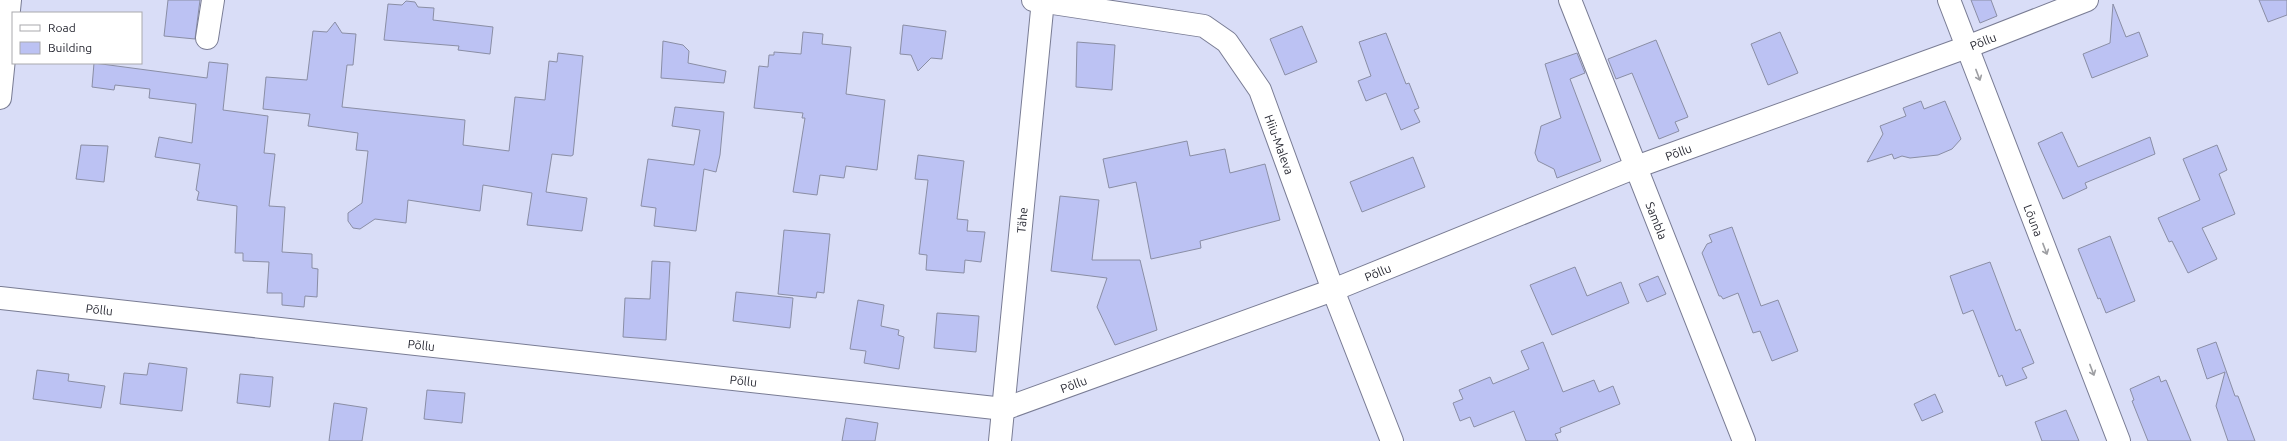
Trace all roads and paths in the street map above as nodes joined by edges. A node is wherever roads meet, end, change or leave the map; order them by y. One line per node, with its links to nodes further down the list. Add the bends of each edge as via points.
1 (10, 0): 9 (street)
2 (213, 0): 7 (street)
3 (1040, 0): 11 (street, Hiiu-Maleva, via 1204,26 1227,42 1260,90); 13 (street, Tähe)
4 (1570, 0): 10 (street, Sambla)
5 (1949, 0): 8 (street, Lõuna)
6 (2087, 0): 8 (street, Põllu)
7 (207, 38)
8 (1967, 47): 10 (street, Põllu); 17 (street, Lõuna, one-way to 17)
9 (0, 98)
10 (1636, 167): 11 (street, Põllu); 16 (street, Sambla)
11 (1333, 290): 13 (street, Põllu); 15 (street, Hiiu-Maleva)
12 (0, 298): 13 (street, Põllu)
13 (1004, 409): 14 (street, Tähe)
14 (1000, 441)
15 (1392, 441)
16 (1744, 441)
17 (2119, 441)

